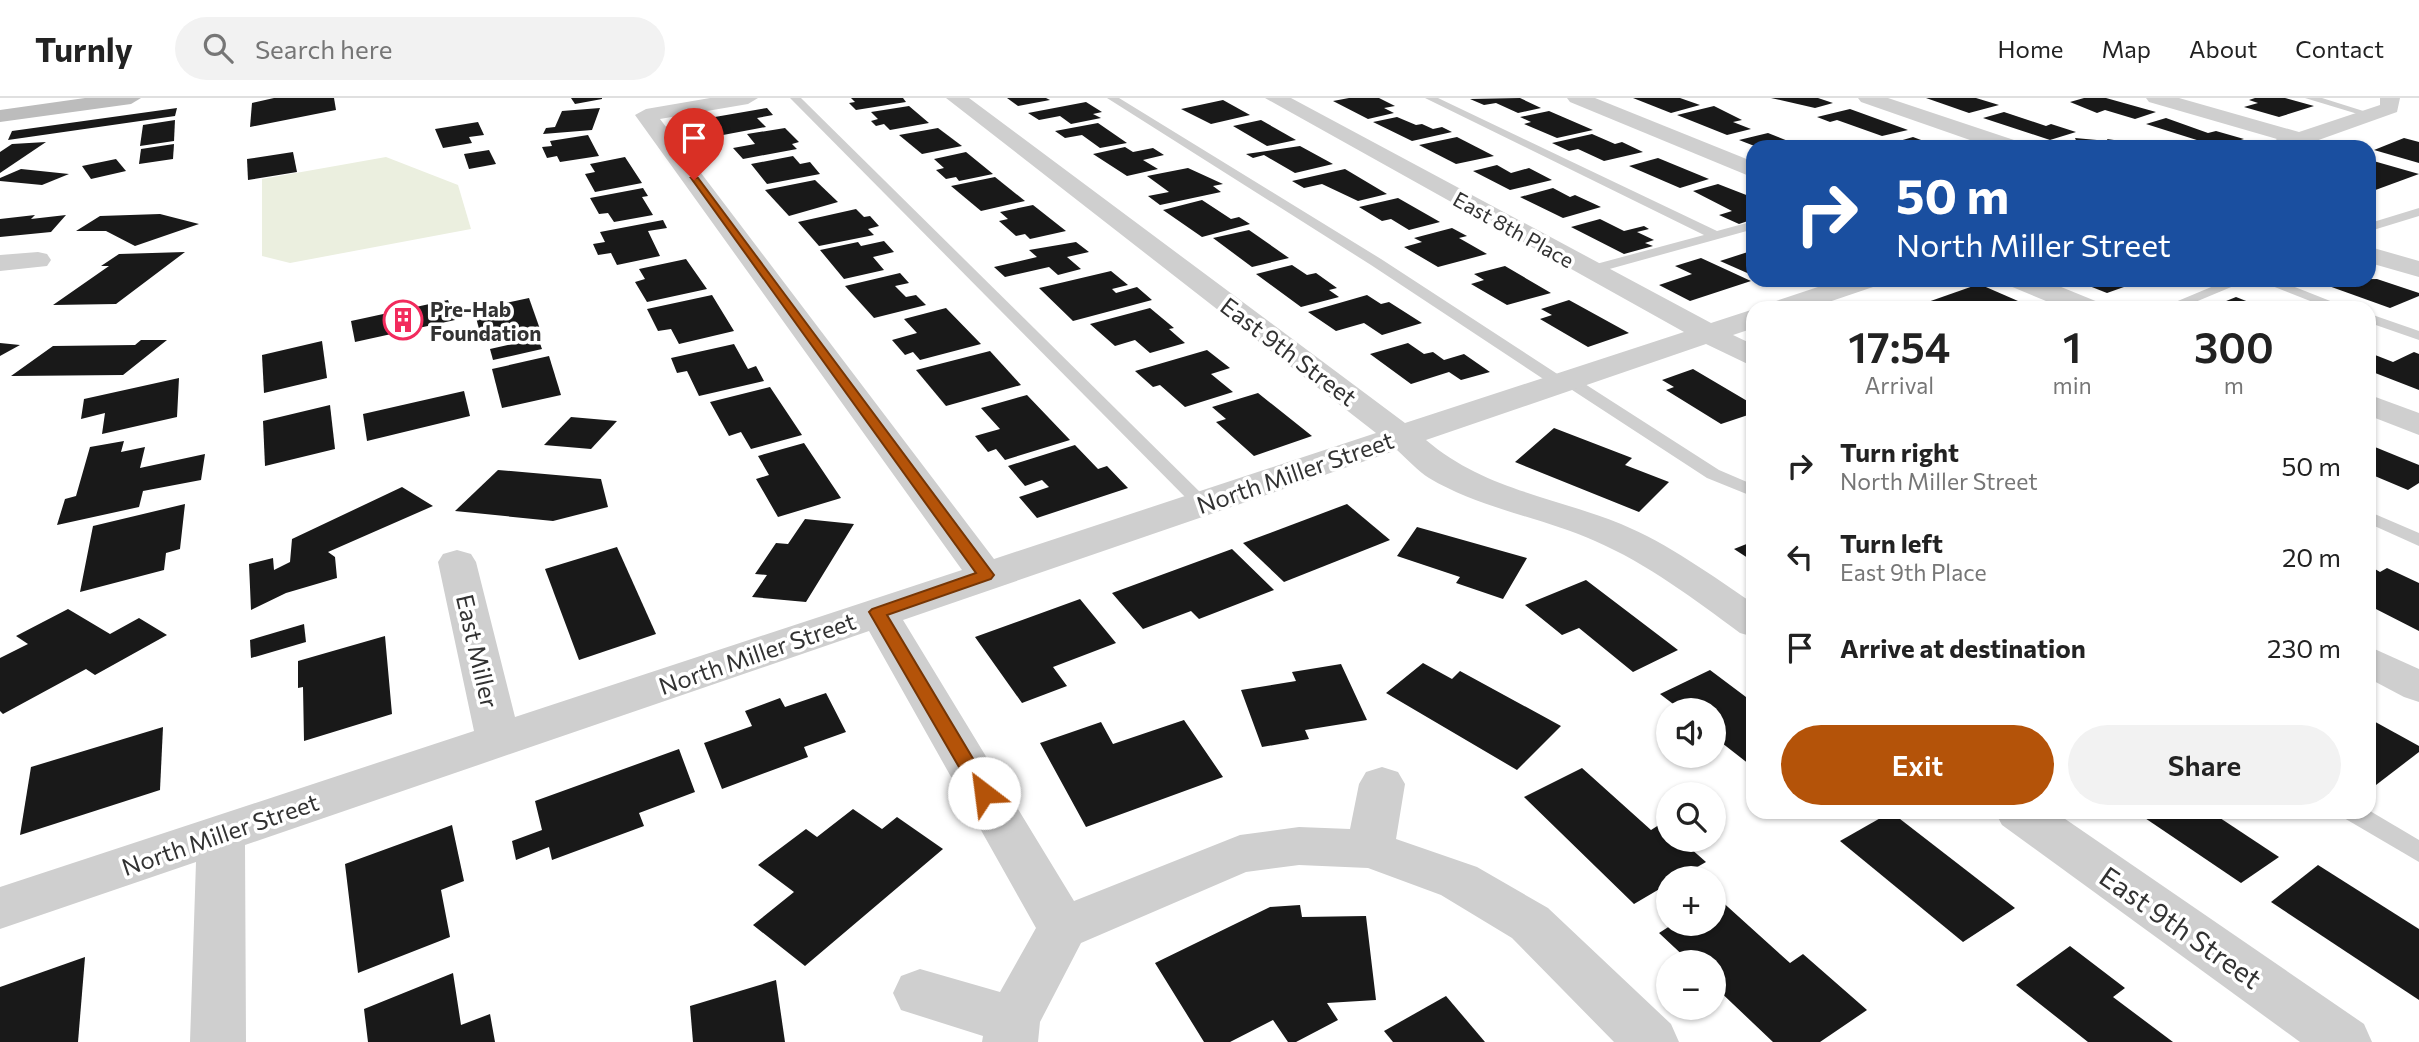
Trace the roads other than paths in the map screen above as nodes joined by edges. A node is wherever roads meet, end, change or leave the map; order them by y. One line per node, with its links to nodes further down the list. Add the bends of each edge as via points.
1 (131, 98): 14 (main road)
2 (748, 98): 50 (street, via 646,115)
3 (795, 98): 46 (lane)
4 (956, 98): 44 (street, East 9th Street)
5 (1112, 98): 41 (lane)
6 (1275, 98): 27 (street, East 8th Place)
7 (1430, 98): 22 (lane)
8 (1577, 98): 18 (street)
9 (1868, 98): 16 (street)
10 (2156, 98): 15 (street)
11 (2310, 98): 13 (lane)
12 (2390, 98): 13 (street, via 2390,108)
13 (2371, 115): 15 (street)
14 (0, 116)
15 (2300, 139): 17 (street)
16 (1991, 140)
17 (2297, 140)
18 (1746, 168)
19 (2419, 212): 20 (lane)
20 (2376, 225)
21 (1746, 227): 22 (lane)
22 (1715, 235): 27 (lane)
23 (2376, 257): 26 (street)
24 (38, 260): 25 (street)
25 (0, 263)
26 (2419, 269)
27 (1590, 270): 38 (street, East 8th Place)
28 (1845, 287): 32 (street)
29 (2037, 287): 33 (street)
30 (2223, 287): 34 (lane)
31 (2283, 287): 35 (lane)
32 (1804, 301)
33 (2071, 301)
34 (2186, 301)
35 (2322, 301)
36 (2376, 320): 39 (lane)
37 (1746, 321): 38 (street, North Miller Street)
38 (1706, 334): 40 (street, East 8th Place); 41 (street, North Miller Street)
39 (2419, 336)
40 (1746, 354)
41 (1564, 381): 44 (street, North Miller Street); 45 (lane, via 1713,474)
42 (2376, 407): 43 (street)
43 (2419, 425)
44 (1401, 436): 46 (street, North Miller Street); 52 (street, East 9th Street, via 1440,470 1485,492 1608,532 1643,550)
45 (1746, 488)
46 (1201, 503): 50 (street, North Miller Street)
47 (2376, 520): 48 (lane)
48 (2419, 540)
49 (457, 562): 55 (street, East Miller)
50 (986, 575): 51 (street, North Miller Street)
51 (877, 612): 55 (street, North Miller Street); 63 (street)
52 (1746, 618)
53 (2376, 664): 54 (street)
54 (2419, 687)
55 (499, 741): 59 (street, North Miller Street)
56 (1382, 784): 60 (street)
57 (2029, 819): 68 (street, East 9th Street)
58 (2364, 819): 61 (lane)
59 (221, 834): 62 (street, North Miller Street); 66 (street)
60 (1370, 849): 63 (street, via 1299,845 1240,854); 67 (street, via 1459,881 1530,923)
61 (2419, 852)
62 (0, 908)
63 (1063, 928): 65 (street)
64 (920, 993): 65 (street)
65 (1012, 1031)
66 (218, 1042)
67 (1651, 1042)
68 (2344, 1042)

